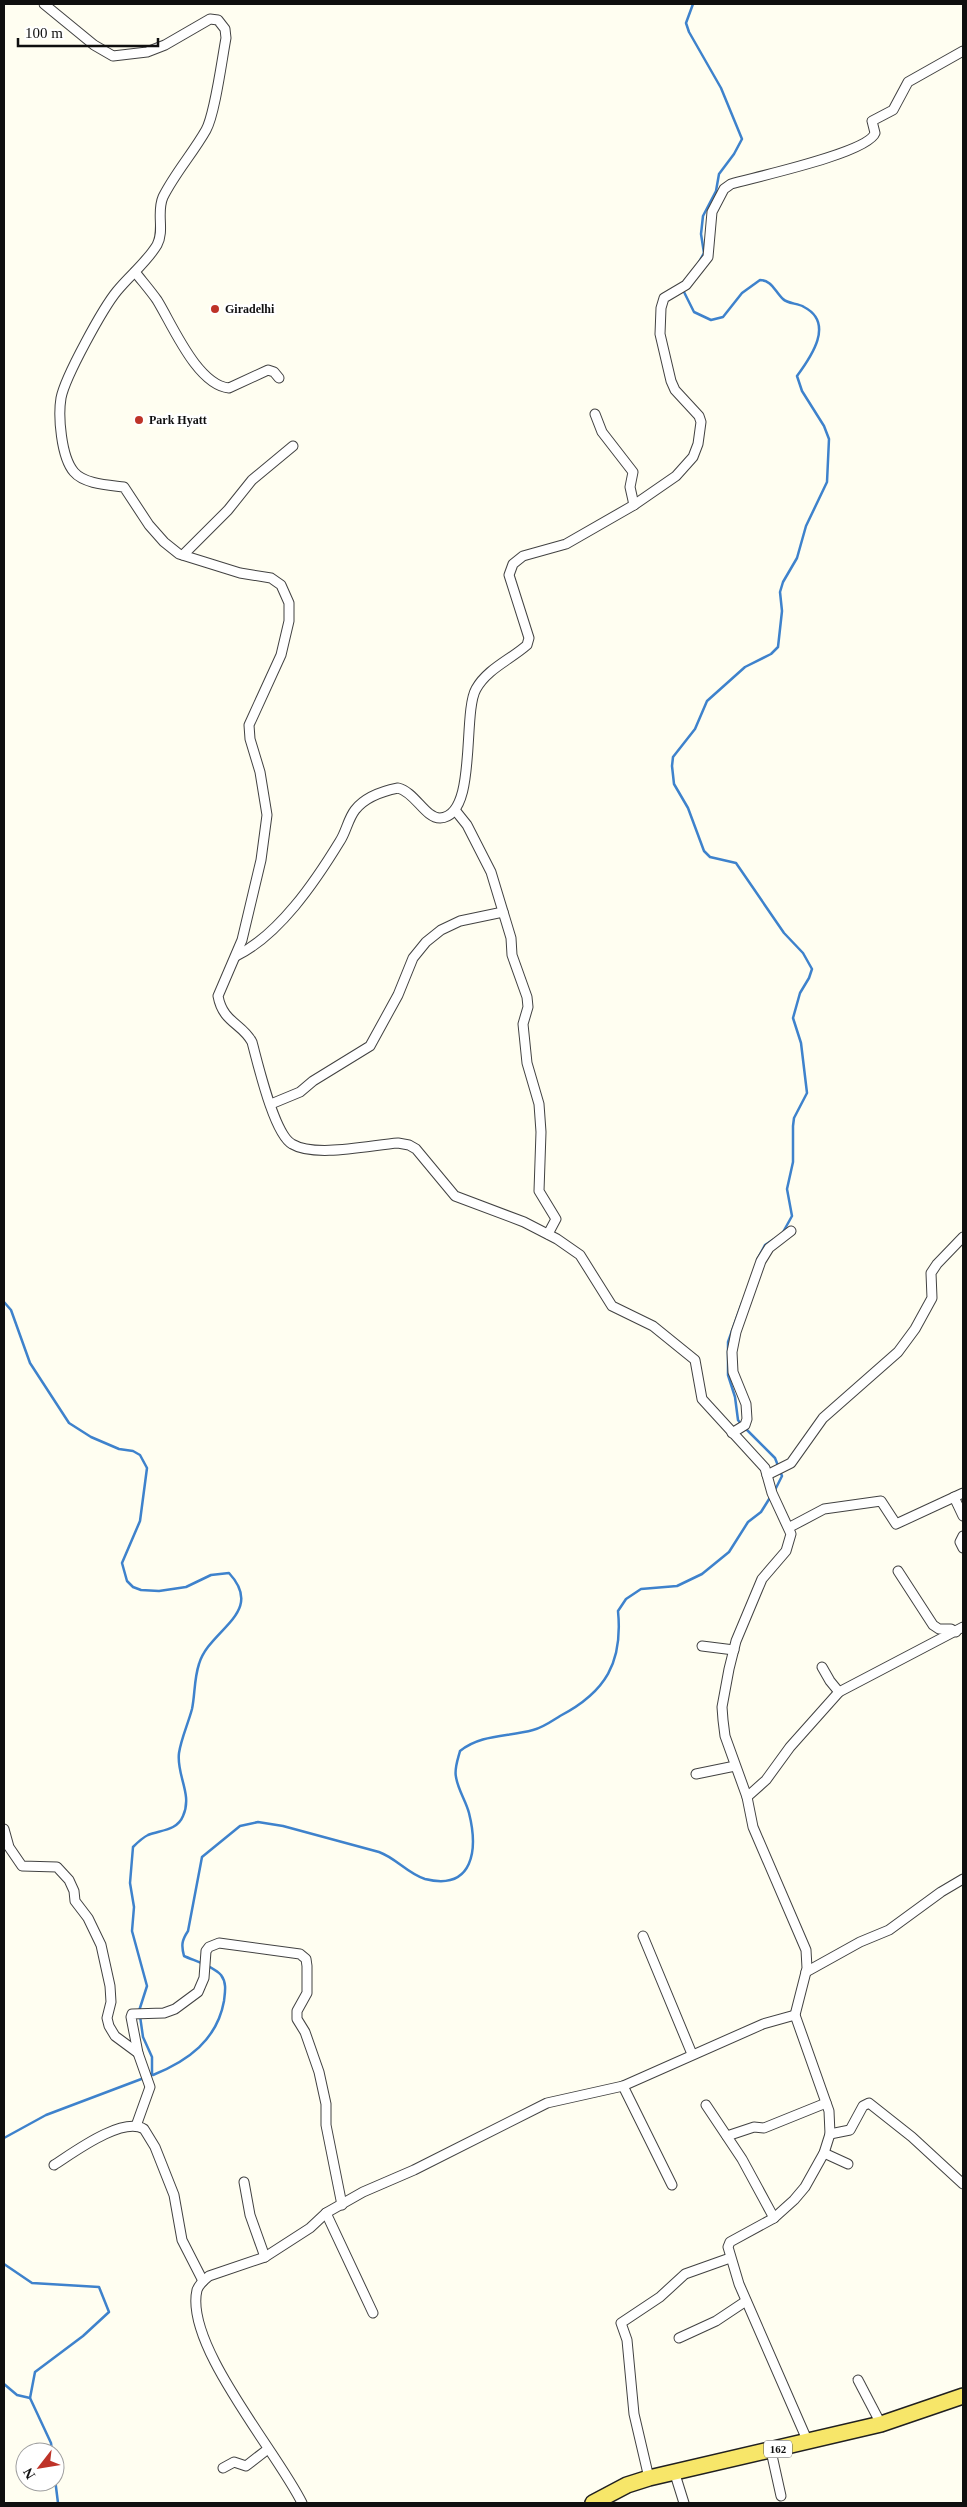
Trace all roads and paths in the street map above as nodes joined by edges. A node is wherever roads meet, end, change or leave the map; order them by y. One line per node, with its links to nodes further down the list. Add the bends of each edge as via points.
1 (44, 4): 3 (street, via 94,45 113,56 147,52 166,45 210,19 218,20 226,29 207,129 162,199 158,244)
2 (963, 51): 7 (street, via 908,82 893,110 872,121 875,133 868,142 846,152 731,184 724,189 712,212 708,257 686,285 664,298 661,308 660,334 671,382 699,416 698,444 681,472)
3 (135, 272): 4 (street, via 156,298 184,347 212,380 229,388 268,370); 8 (street, via 116,291 72,369 61,398 64,448 74,472 87,480 124,487 149,525 164,542)
4 (279, 378)
5 (596, 414): 7 (street, via 602,432 633,472 630,487)
6 (293, 446): 8 (street, via 252,480 228,510)
7 (634, 504): 9 (street, via 566,544 523,556 513,564 509,575 529,638 527,645 484,678 475,691 469,715 465,780)
8 (183, 555): 11 (street, via 240,573 271,578 282,586 289,603 289,621 281,655 249,725 267,815 261,860)
9 (455, 810): 10 (street, via 468,825 491,872); 11 (street, via 442,818 434,817 413,796 398,788 373,796 356,809 320,873 266,938)
10 (503, 912): 12 (street, via 460,921 433,936 413,958 398,995 370,1046 305,1089); 14 (street, via 511,938 512,955 528,1002 523,1024 527,1063 540,1114 539,1191 556,1219)
11 (236, 956): 12 (street, via 221,985 220,1005 228,1019 248,1035)
12 (271, 1104): 14 (street, via 283,1134 293,1145 313,1150 398,1143 409,1145 455,1196)
13 (791, 1231): 16 (street, via 769,1248 761,1261 736,1332 733,1372 746,1404)
14 (548, 1234): 16 (street, via 580,1255 612,1306 653,1326 695,1360 702,1399)
15 (963, 1237): 17 (street, via 931,1273 932,1298 898,1352 823,1418 791,1464)
16 (738, 1429): 17 (street)
17 (771, 1473): 21 (street, via 772,1493)
18 (963, 1493): 19 (street)
19 (954, 1497): 20 (street); 21 (street, via 896,1524 881,1501 824,1509)
20 (963, 1516)
21 (790, 1527): 27 (street, via 786,1551 762,1579)
22 (963, 1536): 23 (street, via 960,1542)
23 (963, 1548)
24 (898, 1571): 25 (street, via 933,1625 939,1629)
25 (960, 1630): 29 (street)
26 (702, 1646): 27 (street)
27 (734, 1650): 30 (street, via 722,1707 725,1736)
28 (822, 1666): 29 (street)
29 (839, 1692): 32 (street)
30 (735, 1766): 31 (street); 32 (street)
31 (696, 1774)
32 (748, 1797): 36 (street, via 762,1852 806,1950)
33 (4, 1829): 38 (street, via 9,1847 22,1866 57,1867 69,1880 74,1901 88,1918 105,1959 111,2002 107,2018 109,2026 115,2036)
34 (963, 1879): 36 (street, via 889,1930)
35 (643, 1936): 39 (street)
36 (806, 1972): 37 (street)
37 (795, 2015): 39 (street, via 763,2024); 41 (street)
38 (138, 2053): 43 (street, via 150,2086); 52 (street, via 130,2017 137,2013 164,2013 175,2009 198,1992 204,1978 206,1951 214,1945 230,1944 303,1956 307,1966 307,1994 297,2011 297,2020 305,2032 319,2072)
39 (692, 2054): 40 (street)
40 (623, 2086): 51 (street); 52 (street, via 548,2103)
41 (826, 2103): 44 (street); 45 (street, via 764,2128 754,2127)
42 (706, 2105): 45 (street)
43 (136, 2126): 48 (street, via 100,2136); 57 (street, via 144,2129 155,2147 174,2194 182,2240)
44 (830, 2134): 46 (street); 50 (street, via 850,2130 863,2106 869,2103)
45 (727, 2136): 54 (street)
46 (824, 2153): 47 (street); 54 (street, via 805,2187)
47 (848, 2164)
48 (54, 2166)
49 (244, 2182): 55 (street, via 250,2215)
50 (963, 2184)
51 (672, 2185)
52 (342, 2205): 53 (street)
53 (326, 2214): 55 (street); 59 (street)
54 (774, 2218): 56 (street, via 730,2242)
55 (265, 2257): 57 (street)
56 (730, 2258): 58 (street); 69 (street, via 685,2274 621,2323 627,2340 634,2414)
57 (203, 2281): 65 (street, via 197,2288 196,2301 202,2335)
58 (746, 2301): 60 (street); 64 (street)
59 (373, 2313)
60 (679, 2338)
61 (858, 2380): 63 (street)
62 (963, 2396): 63 (main road, 162)
63 (881, 2424): 64 (main road, 162)
64 (808, 2442): 66 (main road, 162)
65 (268, 2449): 67 (street, via 246,2466 234,2462); 72 (street)
66 (771, 2451): 68 (main road, 162); 70 (street)
67 (223, 2468)
68 (674, 2471): 69 (main road, 162); 73 (street)
69 (649, 2478): 71 (main road, 162, via 627,2485)
70 (781, 2496)
71 (603, 2501)
72 (302, 2503)
73 (684, 2503)

